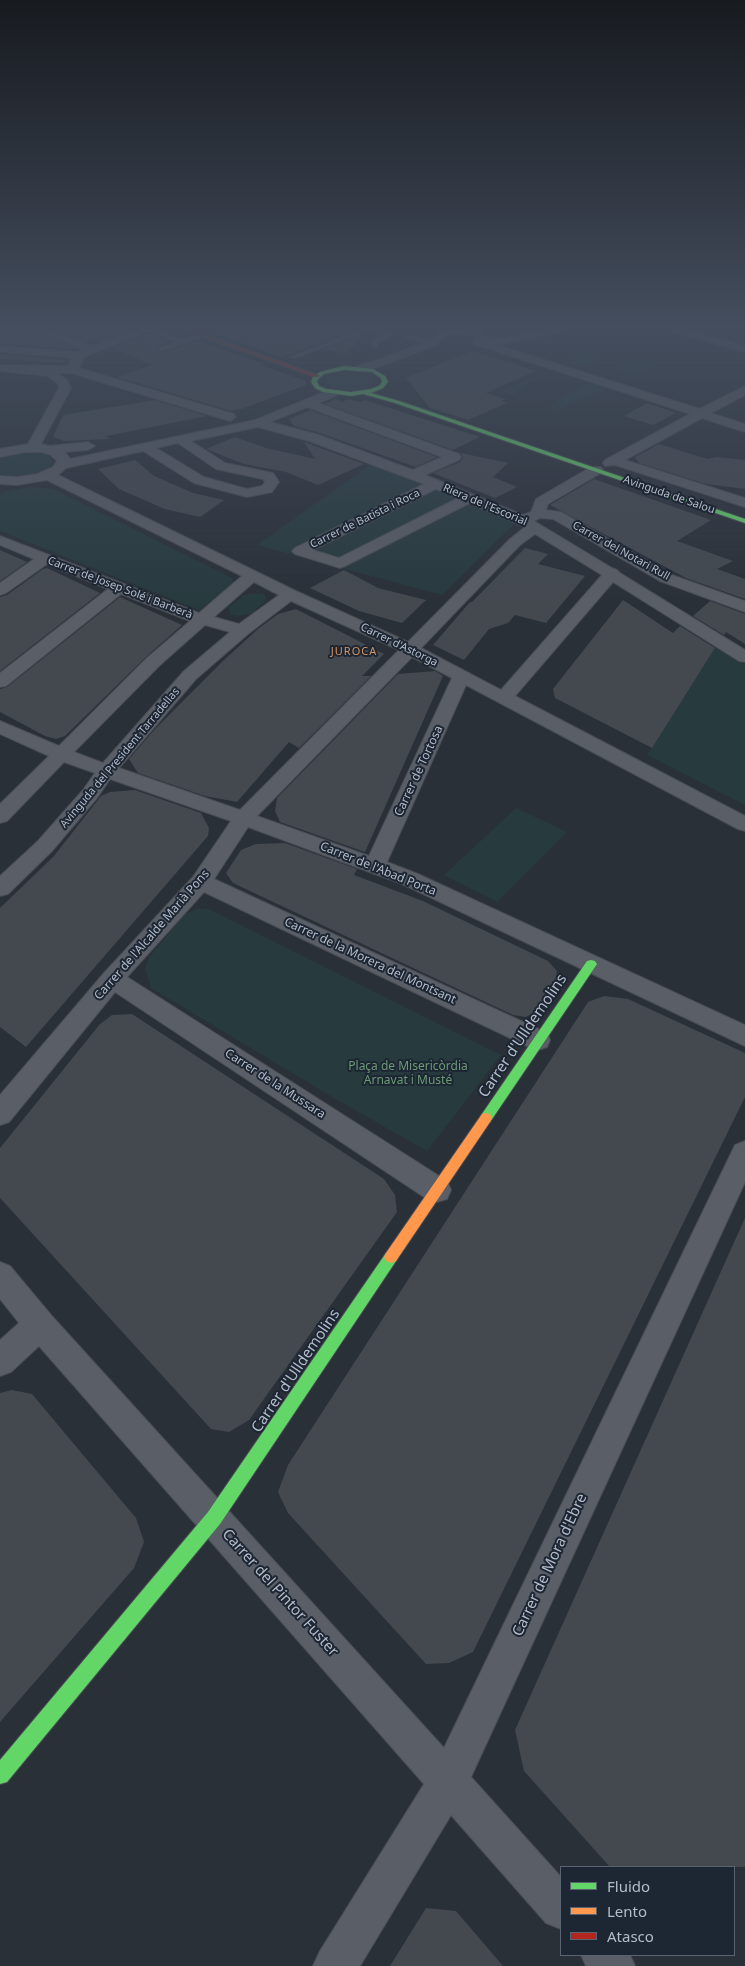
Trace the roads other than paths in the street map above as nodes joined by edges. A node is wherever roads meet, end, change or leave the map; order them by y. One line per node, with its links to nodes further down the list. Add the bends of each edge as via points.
1 (47, 422): 13 (street)
2 (206, 422): 14 (street)
3 (261, 422): 9 (street)
4 (358, 422): 20 (street, via 454,457)
5 (454, 422): 18 (main road, Avinguda de Salou)
6 (496, 422): 16 (main road)
7 (687, 422): 16 (street)
8 (725, 422): 10 (street)
9 (258, 423): 11 (street); 20 (street, Riera de l'Escorial, via 314,438)
10 (745, 428)
11 (180, 439): 12 (street); 12 (street, via 221,466 268,476 272,482 267,489 247,493 199,480)
12 (144, 446): 17 (street)
13 (33, 447): 14 (street); 15 (street)
14 (51, 450): 17 (street, via 62,456)
15 (0, 453)
16 (612, 462): 24 (street, Avinguda de Salou)
17 (63, 465): 19 (street)
18 (596, 470): 25 (street, Carrer de l'Alcalde Marià Pons, via 541,502); 26 (main road, Avinguda de Salou)
19 (48, 475): 21 (street); 32 (street, Carrer d'Astorga)
20 (414, 475): 22 (street, Riera de l'Escorial)
21 (3, 482)
22 (436, 484): 23 (street, Riera de l'Escorial); 23 (street, Carrer de Batista i Roca, via 300,551 340,563)
23 (469, 498): 25 (street, Riera de l'Escorial)
24 (743, 502)
25 (532, 520): 27 (street, Riera de l'Escorial); 29 (street, Carrer de l'Alcalde Marià Pons); 35 (street, Carrer del Notari Rull, via 556,515 666,578)
26 (745, 521)
27 (553, 538): 29 (street, via 538,536); 31 (street, Riera de l'Escorial)
28 (0, 540): 30 (street, Carrer de Josep Solé i Barberà)
29 (516, 542): 41 (street, Carrer de l'Alcalde Marià Pons)
30 (45, 559): 33 (street, Carrer de Josep Solé i Barberà); 34 (street)
31 (612, 573): 38 (street, Riera de l'Escorial); 45 (street)
32 (252, 576): 36 (street, Carrer d'Astorga); 39 (street)
33 (118, 588): 39 (street, Carrer de Josep Solé i Barberà); 44 (street)
34 (0, 590)
35 (703, 593): 37 (street, Carrer del Notari Rull); 38 (street)
36 (290, 594): 40 (street, Avinguda del President Tarradellas); 41 (street, Carrer d'Astorga)
37 (745, 607)
38 (670, 609): 42 (street, Riera de l'Escorial)
39 (202, 619): 40 (street, Carrer de Josep Solé i Barberà); 47 (street, via 146,669)
40 (242, 630): 48 (street, Avinguda del President Tarradellas, via 190,675)
41 (410, 649): 43 (street, Carrer d'Astorga); 50 (street, Carrer de l'Alcalde Marià Pons)
42 (745, 657)
43 (461, 676): 45 (street, Carrer d'Astorga); 52 (street, Carrer de Tortosa)
44 (0, 682)
45 (503, 699): 51 (street, Carrer d'Astorga)
46 (0, 727): 47 (street, Carrer de l'Abad Porta)
47 (62, 754): 48 (street, Carrer de l'Abad Porta); 49 (street)
48 (106, 770): 50 (street, Carrer de l'Abad Porta); 54 (street, Avinguda del President Tarradellas, via 46,846)
49 (0, 816)
50 (243, 819): 52 (street, Carrer de l'Abad Porta); 53 (street, Carrer de l'Alcalde Marià Pons)
51 (745, 824)
52 (375, 866): 55 (street, Carrer de l'Abad Porta, via 410,879)
53 (201, 882): 56 (street, Carrer de l'Alcalde Marià Pons); 58 (street, Carrer de la Morera del Montsant)
54 (0, 889)
55 (591, 964): 57 (street, Carrer de l'Abad Porta); 58 (main road, Carrer d'Ulldemolins)
56 (112, 979): 59 (street, Carrer de l'Alcalde Marià Pons); 61 (street, Carrer de la Mussara)
57 (745, 1036)
58 (538, 1040): 61 (main road, Carrer d'Ulldemolins)
59 (0, 1114)
60 (745, 1153): 67 (street, Carrer de Mora d'Ebre)
61 (437, 1190): 65 (main road, Carrer d'Ulldemolins)
62 (0, 1276): 63 (street, Carrer del Pintor Fuster)
63 (40, 1325): 64 (street); 65 (street, Carrer del Pintor Fuster)
64 (0, 1361)
65 (214, 1518): 66 (main road, Carrer d'Ulldemolins); 67 (street, Carrer del Pintor Fuster)
66 (0, 1775)
67 (448, 1782): 68 (street, Carrer del Pintor Fuster); 70 (street, Carrer de Mora d'Ebre)
68 (560, 1907)
69 (604, 1956): 71 (street)
70 (335, 1966)
71 (613, 1966)

